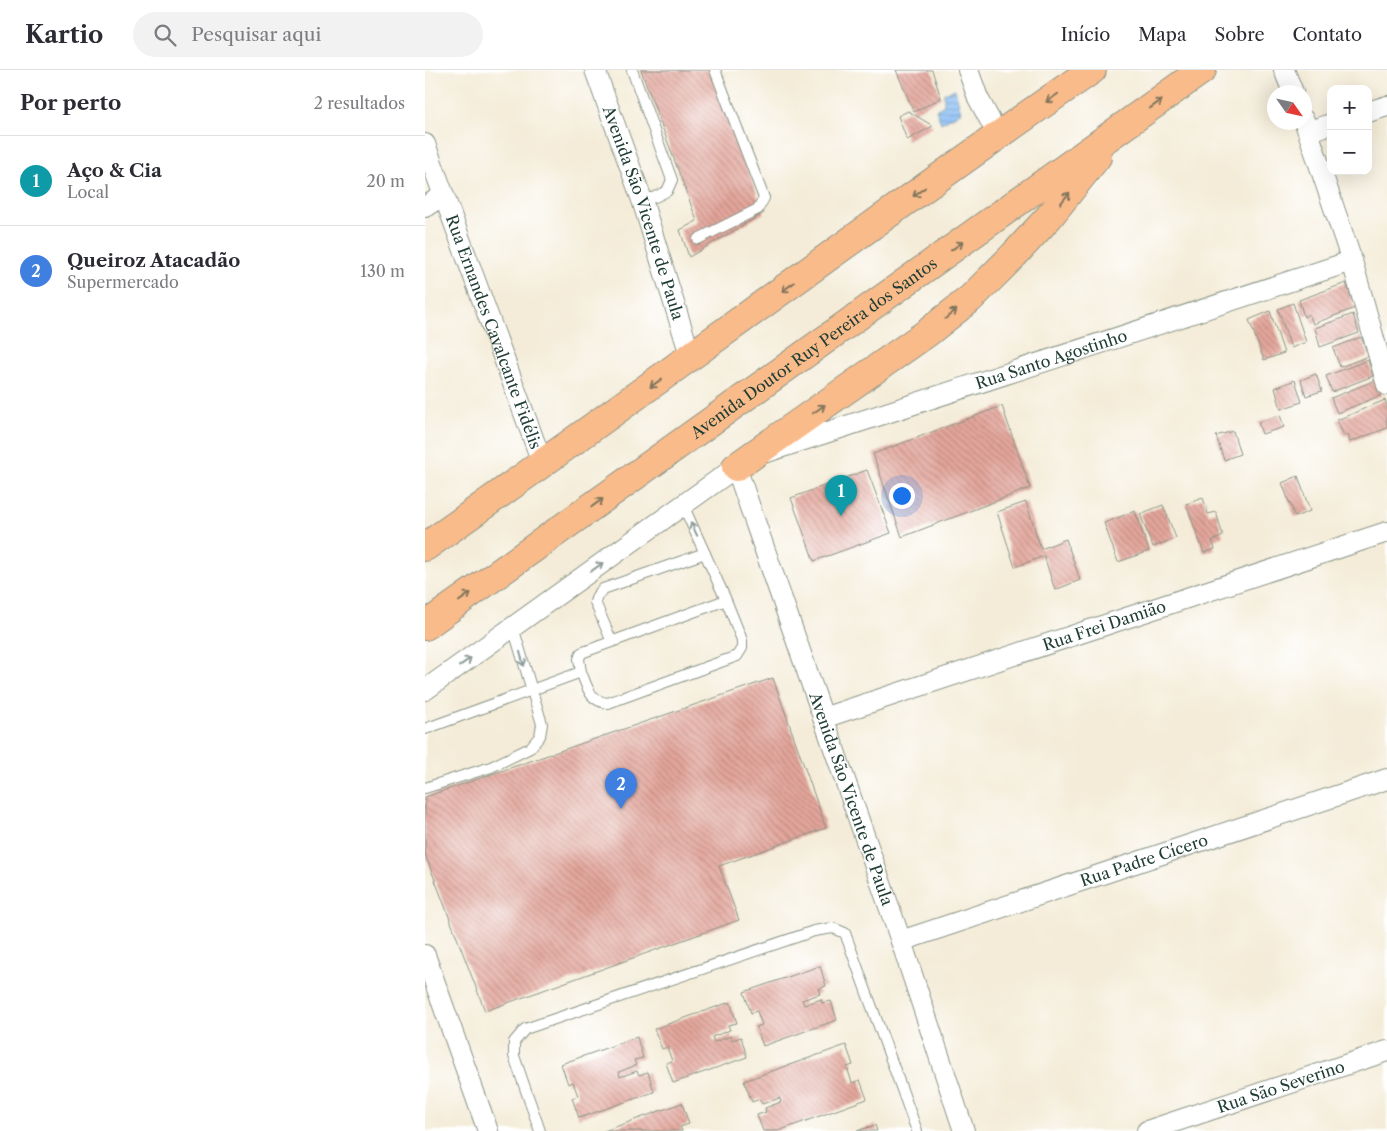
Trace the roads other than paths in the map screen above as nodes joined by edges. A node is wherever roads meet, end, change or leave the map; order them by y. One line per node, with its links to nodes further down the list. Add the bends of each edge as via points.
1 (595, 70): 18 (street, Avenida São Vicente de Paula)
2 (632, 70): 18 (lane, via 672,180 667,191)
3 (715, 70): 20 (lane, via 764,198 758,210)
4 (968, 70): 15 (street, via 978,98)
5 (1092, 70): 15 (highway, one-way to 15)
6 (1202, 70): 14 (highway, Avenida Doutor Ruy Pereira dos Santos, one-way to 6)
7 (1284, 70): 8 (street)
8 (1290, 85)
9 (1387, 106): 10 (street)
10 (1372, 111)
11 (1327, 124): 12 (street)
12 (1312, 126)
13 (1308, 130): 21 (street)
14 (1116, 132): 24 (highway, one-way to 14, via 927,333 971,298 1049,217); 31 (highway, Avenida Doutor Ruy Pereira dos Santos, one-way to 14)
15 (998, 135): 22 (highway, one-way to 22)
16 (425, 144): 17 (street, Rua Ernandes Cavalcante Fidélis)
17 (443, 195): 19 (street); 25 (street, Rua Ernandes Cavalcante Fidélis)
18 (642, 200): 22 (street, Avenida São Vicente de Paula)
19 (425, 207)
20 (698, 239)
21 (1352, 261): 23 (street); 24 (street, Rua Santo Agostinho)
22 (691, 358): 25 (highway, one-way to 25)
23 (1387, 385)
24 (743, 462): 26 (street, Rua Santo Agostinho); 37 (street, Avenida São Vicente de Paula)
25 (543, 465): 28 (highway)
26 (683, 505): 29 (lane, one-way to 26); 32 (street, Rua Santo Agostinho, one-way to 26)
27 (1387, 532): 37 (street, Rua Frei Damião)
28 (425, 547)
29 (705, 552): 30 (lane); 33 (lane, via 603,589 595,602)
30 (726, 600): 33 (lane); 34 (lane, via 742,640 737,656 608,703 592,697)
31 (425, 626)
32 (513, 627): 35 (street, Rua Santo Agostinho, one-way to 32); 36 (lane, one-way to 36)
33 (612, 642): 34 (lane, via 581,653)
34 (581, 672): 36 (lane)
35 (425, 690)
36 (531, 690): 38 (lane); 40 (lane, via 542,724 540,736 530,748 491,767)
37 (823, 718): 41 (street, Avenida São Vicente de Paula)
38 (425, 729)
39 (1387, 779): 41 (street, Rua Padre Cícero)
40 (425, 788)
41 (901, 941): 47 (street, Avenida São Vicente de Paula)
42 (425, 955): 44 (street)
43 (1387, 1051): 48 (street, Rua São Severino)
44 (488, 1131)
45 (540, 1131): 46 (lane, via 514,1056 514,1042 525,1029 814,931 833,928 845,934)
46 (917, 1131)
47 (964, 1131)
48 (1147, 1131)

